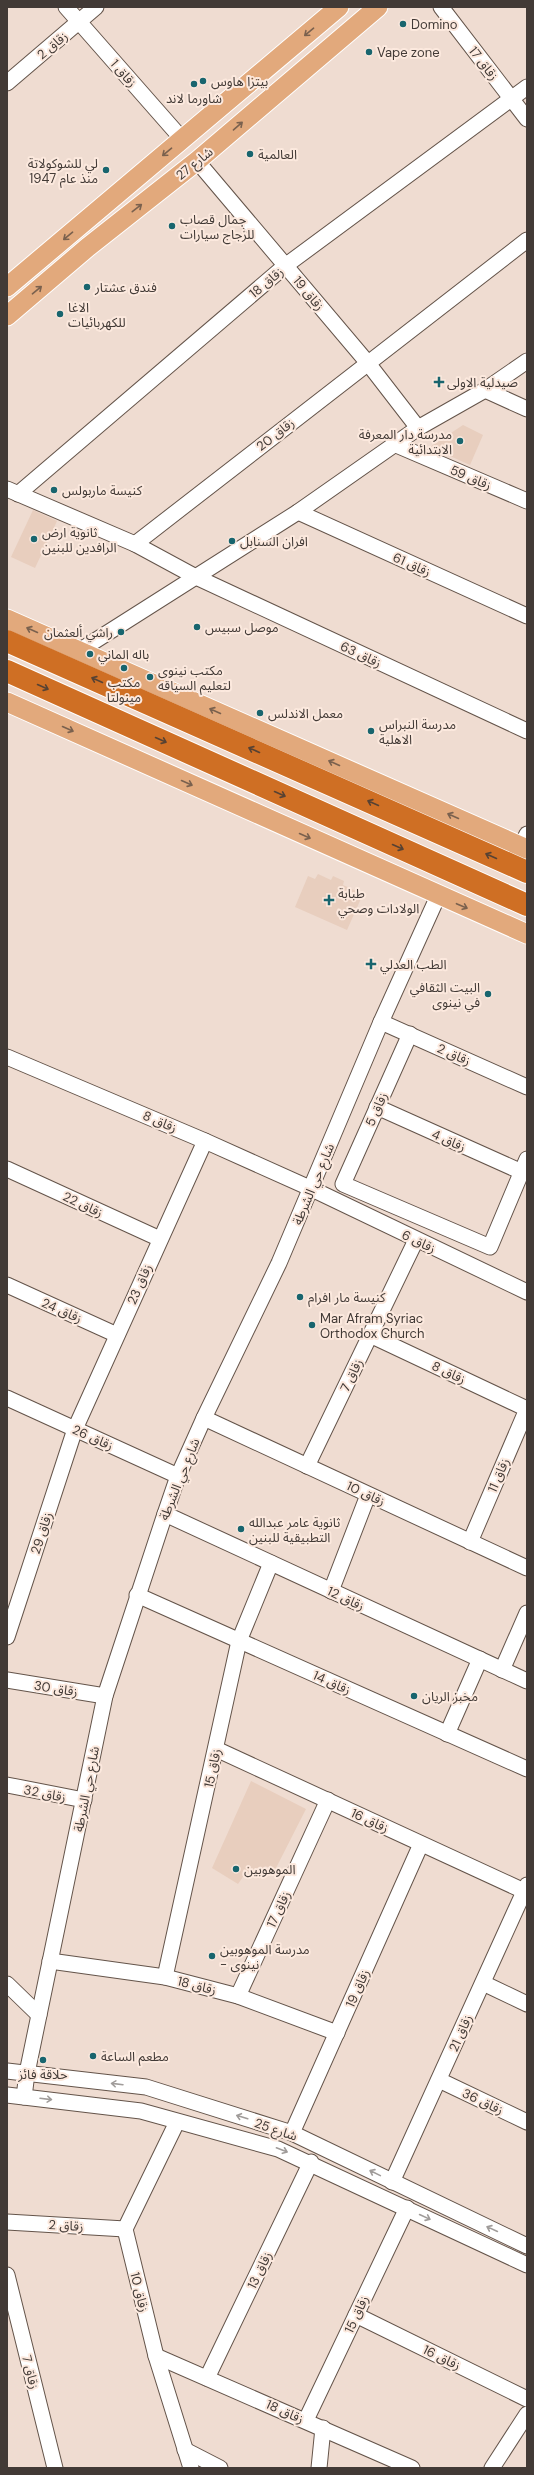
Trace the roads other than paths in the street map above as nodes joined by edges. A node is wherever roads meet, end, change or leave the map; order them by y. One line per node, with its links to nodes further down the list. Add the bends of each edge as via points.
1 (66, 7): 6 (street, زقاق 1)
2 (96, 7): 6 (street, زقاق 2)
3 (378, 7): 7 (main road, شارع 27)
4 (441, 7): 10 (street, زقاق 17)
5 (334, 11): 7 (main road); 12 (main road, شارع 27, one-way to 12)
6 (79, 22): 8 (street, زقاق 2); 12 (street, زقاق 1)
7 (345, 34): 13 (main road, شارع 27, one-way to 7)
8 (7, 83)
9 (527, 87): 10 (street, زقاق 18)
10 (512, 99): 11 (street, زقاق 17); 15 (street, زقاق 18)
11 (527, 119)
12 (182, 140): 16 (main road, شارع 27, one-way to 16)
13 (197, 161): 15 (street, زقاق 19); 17 (main road, شارع 27, one-way to 13, via 88,246)
14 (527, 240): 19 (street, زقاق 20)
15 (285, 266): 19 (street, زقاق 19); 24 (street, زقاق 18)
16 (7, 287)
17 (7, 316)
18 (527, 361): 20 (street)
19 (367, 362): 22 (street, زقاق 19); 27 (street, زقاق 20)
20 (484, 390): 21 (street); 22 (street)
21 (527, 408)
22 (418, 428): 23 (street)
23 (394, 444): 25 (street, زقاق 59); 26 (street)
24 (12, 491): 27 (street)
25 (527, 501)
26 (298, 512): 28 (street); 29 (street, زقاق 61)
27 (135, 544): 28 (street, زقاق 63)
28 (196, 577): 32 (street); 35 (street, زقاق 63)
29 (527, 616)
30 (7, 619): 32 (main road, one-way to 30)
31 (7, 641): 37 (highway, one-way to 31)
32 (79, 651): 36 (main road, one-way to 32)
33 (7, 671): 39 (highway, one-way to 39)
34 (8, 705): 38 (main road, one-way to 38)
35 (527, 731)
36 (525, 843)
37 (527, 872)
38 (438, 896): 40 (main road, one-way to 40); 41 (street, شارع حي الشرطة)
39 (527, 905)
40 (527, 934)
41 (381, 1022): 42 (street, زقاق 2); 49 (street, شارع حي الشرطة)
42 (410, 1034): 44 (street, زقاق 2); 45 (street, زقاق 5)
43 (8, 1061): 46 (street, زقاق 8)
44 (527, 1087)
45 (377, 1107): 47 (street, زقاق 4); 47 (street, زقاق 5, via 343,1184 490,1247)
46 (205, 1140): 49 (street, زقاق 8); 50 (street, زقاق 23)
47 (524, 1166)
48 (7, 1169): 50 (street, زقاق 22)
49 (312, 1189): 51 (street, زقاق 6); 58 (street, شارع حي الشرطة)
50 (160, 1239): 54 (street, زقاق 23)
51 (416, 1240): 53 (street, زقاق 6); 55 (street, زقاق 7)
52 (7, 1285): 54 (street, زقاق 24)
53 (527, 1292)
54 (117, 1335): 59 (street, زقاق 23)
55 (370, 1335): 57 (street, زقاق 8); 60 (street, زقاق 7)
56 (7, 1398): 59 (street, زقاق 26)
57 (527, 1409): 64 (street, زقاق 11)
58 (204, 1418): 60 (street, زقاق 10); 61 (street, شارع حي الشرطة)
59 (75, 1429): 61 (street, زقاق 26); 70 (street, زقاق 29)
60 (307, 1466): 62 (street, زقاق 10)
61 (178, 1476): 63 (street, شارع حي الشرطة)
62 (368, 1495): 64 (street, زقاق 10); 67 (street)
63 (165, 1514): 65 (street, زقاق 12); 68 (street, شارع حي الشرطة)
64 (470, 1542): 66 (street, زقاق 10)
65 (271, 1563): 67 (street, زقاق 12); 71 (street, زقاق 15)
66 (527, 1568)
67 (330, 1590): 72 (street, زقاق 12)
68 (137, 1595): 71 (street, زقاق 14); 76 (street, شارع حي الشرطة)
69 (527, 1614): 73 (street)
70 (7, 1637)
71 (239, 1641): 77 (street, زقاق 14); 78 (street, زقاق 15)
72 (480, 1660): 73 (street, زقاق 12); 77 (street)
73 (502, 1670): 75 (street, زقاق 12)
74 (7, 1680): 76 (street, زقاق 30)
75 (527, 1681)
76 (104, 1696): 81 (street, شارع حي الشرطة)
77 (447, 1734): 79 (street, زقاق 14)
78 (216, 1749): 82 (street, زقاق 16); 86 (street, زقاق 15)
79 (527, 1769)
80 (7, 1785): 81 (street, زقاق 32)
81 (84, 1800): 85 (street, شارع حي الشرطة)
82 (328, 1800): 83 (street, زقاق 16); 89 (street, زقاق 17)
83 (421, 1844): 84 (street, زقاق 16); 92 (street, زقاق 19)
84 (526, 1888): 87 (street, زقاق 21)
85 (50, 1961): 86 (street, زقاق 18); 91 (street, شارع حي الشرطة)
86 (165, 1977): 89 (street, زقاق 18)
87 (483, 1983): 90 (street); 95 (street, زقاق 21)
88 (7, 1984): 91 (street)
89 (238, 1996): 92 (street, زقاق 18)
90 (527, 2004)
91 (39, 2015): 94 (street, شارع حي الشرطة)
92 (337, 2032): 100 (street, زقاق 19)
93 (7, 2071): 94 (street, شارع 25)
94 (27, 2073): 97 (street, شارع حي الشرطة); 100 (street, شارع 25, one-way to 94, via 146,2087)
95 (439, 2080): 99 (street, زقاق 36); 102 (street, زقاق 21)
96 (7, 2095): 97 (street, شارع 25)
97 (24, 2097): 98 (street, شارع 25, one-way to 98, via 141,2111)
98 (177, 2122): 101 (street, شارع 25, one-way to 101, via 278,2149); 105 (street)
99 (527, 2122)
100 (292, 2133): 102 (street, شارع 25, one-way to 100)
101 (311, 2162): 103 (street, شارع 25); 111 (street, زقاق 13)
102 (392, 2182): 106 (street, شارع 25, one-way to 102)
103 (407, 2208): 107 (street, شارع 25, one-way to 107); 109 (street, زقاق 15)
104 (7, 2222): 105 (street, زقاق 2)
105 (125, 2229): 110 (street, زقاق 10)
106 (527, 2246)
107 (527, 2265)
108 (7, 2275): 117 (street, زقاق 7)
109 (356, 2315): 112 (street, زقاق 16); 114 (street, زقاق 15)
110 (156, 2356): 111 (street, زقاق 18); 116 (street, زقاق 10)
111 (207, 2378): 114 (street, زقاق 18)
112 (527, 2399)
113 (527, 2414): 122 (street)
114 (306, 2420): 115 (street, زقاق 18)
115 (323, 2428): 120 (street); 121 (street, زقاق 18)
116 (185, 2450): 118 (street, زقاق 10); 119 (street)
117 (55, 2468)
118 (191, 2468)
119 (220, 2468)
120 (319, 2468)
121 (412, 2468)
122 (492, 2468)

